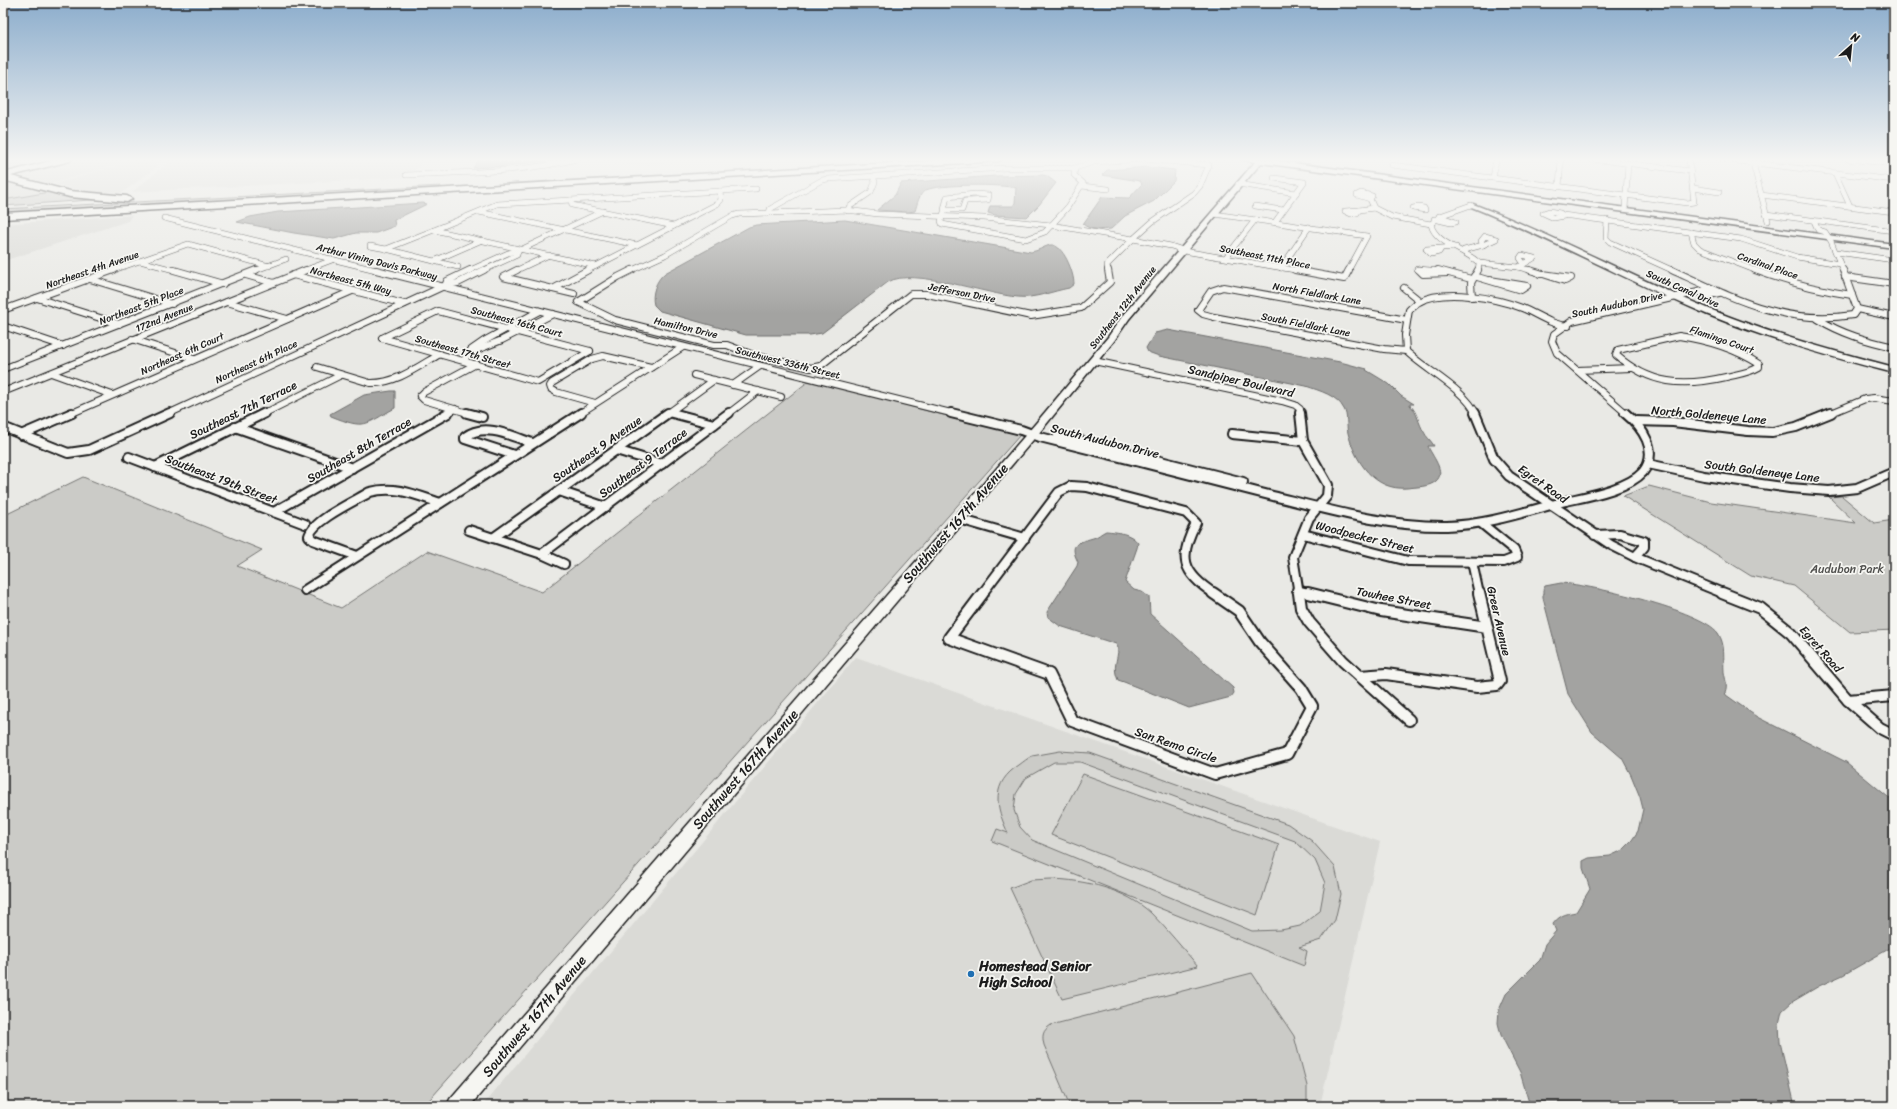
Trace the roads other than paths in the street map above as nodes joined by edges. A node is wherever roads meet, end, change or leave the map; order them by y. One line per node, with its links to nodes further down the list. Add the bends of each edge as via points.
1 (1283, 210): 31 (street)
2 (73, 211): 23 (highway)
3 (482, 211): 18 (street)
4 (597, 211): 19 (street)
5 (704, 211): 34 (street)
6 (770, 211): 21 (street)
7 (832, 211): 21 (street)
8 (849, 211): 26 (street, via 867,217)
9 (944, 211): 26 (street)
10 (960, 211): 26 (street)
11 (1065, 211): 35 (street)
12 (1171, 211): 43 (street, via 1152,222)
13 (1380, 211): 24 (street, via 1397,218)
14 (1447, 211): 24 (street)
15 (1495, 211): 91 (street, South Canal Drive)
16 (1646, 211): 41 (street)
17 (1765, 211): 22 (street)
18 (479, 212): 37 (street); 38 (street)
19 (603, 212): 34 (street); 38 (street)
20 (1215, 212): 28 (street); 52 (street, Southeast 12th Avenue)
21 (769, 214): 117 (street, Hamilton Drive, via 732,216 664,255 618,277 578,302 615,320 714,345)
22 (1766, 214): 30 (street); 32 (street)
23 (3, 215)
24 (1433, 215): 48 (street, via 1432,231)
25 (1563, 215): 29 (street)
26 (943, 216): 35 (street, Southeast 11th Place); 35 (street, via 942,224 1026,239 1045,232)
27 (164, 218): 58 (street, Arthur Vining Davis Parkway)
28 (1255, 220): 31 (street); 56 (street)
29 (1607, 220): 40 (street); 84 (street, via 1606,238 1610,242)
30 (1814, 221): 33 (street); 41 (street, via 1818,230)
31 (1275, 222): 36 (street)
32 (1768, 222)
33 (1826, 222): 39 (street); 41 (street, via 1830,231)
34 (674, 226): 45 (street)
35 (1050, 227): 43 (street, Southeast 11th Place)
36 (1309, 227): 69 (street); 69 (street, Southeast 11th Place, via 1367,236 1344,279)
37 (434, 230): 42 (street); 49 (street)
38 (564, 230): 45 (street); 51 (street)
39 (1894, 231)
40 (1691, 232): 65 (street, via 1741,239 1797,257); 88 (street, Cardinal Place, via 1693,245 1707,253 1786,282)
41 (1827, 234): 44 (street); 54 (street)
42 (482, 240): 51 (street); 62 (street)
43 (1132, 241): 52 (street, Southeast 11th Place); 129 (street, Jefferson Drive, via 1108,265 1110,282 1082,308 1031,316 927,294 911,294)
44 (1894, 244)
45 (637, 245): 67 (street)
46 (370, 246): 49 (street)
47 (1484, 246): 53 (street)
48 (1456, 247): 50 (street); 53 (street)
49 (386, 249): 62 (street)
50 (1441, 249)
51 (520, 250): 55 (street); 59 (street); 63 (street, via 518,255)
52 (1183, 250): 56 (street, Southeast 11th Place); 124 (street, Southeast 12th Avenue, via 1126,317)
53 (1464, 250): 64 (street)
54 (1836, 252): 60 (street); 65 (street)
55 (549, 256): 67 (street); 83 (street, via 503,277)
56 (1226, 257): 69 (street, Southeast 11th Place)
57 (286, 259): 66 (street, Northeast 5th Place)
58 (329, 259): 73 (street, 172nd Avenue); 78 (street, 172nd Avenue); 81 (street, Arthur Vining Davis Parkway)
59 (493, 259): 63 (street); 81 (street, via 447,280)
60 (1894, 260)
61 (140, 261): 66 (street, Northeast 4th Avenue, via 188,244); 76 (street, Northeast 4th Avenue); 79 (street)
62 (434, 261): 68 (street)
63 (503, 262): 81 (street, via 458,283)
64 (1480, 262): 71 (street, via 1521,266); 75 (street, via 1480,268)
65 (1840, 264): 74 (street)
66 (270, 266): 72 (street, Northeast 5th Place)
67 (596, 266): 83 (street)
68 (458, 267)
69 (1281, 268)
70 (1448, 273): 75 (street)
71 (1540, 274)
72 (246, 275): 78 (street); 79 (street, Northeast 5th Place)
73 (293, 275): 78 (street, 172nd Avenue); 85 (street, Northeast 5th Way)
74 (1845, 276): 80 (street); 88 (street)
75 (1473, 277): 77 (street); 89 (street, via 1469,285)
76 (90, 279): 90 (street, Northeast 4th Avenue); 94 (street)
77 (1490, 280): 77 (street, via 1522,290 1527,286 1516,283)
78 (272, 282): 93 (street, 172nd Avenue); 110 (street, 172nd Avenue)
79 (223, 284): 94 (street, Northeast 5th Place)
80 (1894, 284)
81 (444, 286): 95 (street, Northeast 6th Place); 98 (street, Arthur Vining Davis Parkway)
82 (1404, 288): 92 (street)
83 (553, 289): 87 (street)
84 (1711, 289): 86 (street); 91 (street, South Audubon Drive)
85 (352, 291): 95 (street, Northeast 5th Way); 102 (street, Northeast 6th Court)
86 (1719, 293): 91 (street, South Audubon Drive); 103 (street, via 1776,312)
87 (574, 294)
88 (1852, 295): 96 (street)
89 (1472, 297): 92 (street, via 1445,296); 107 (street, via 1510,304)
90 (37, 298): 97 (street, Northeast 4th Avenue); 105 (street)
91 (1679, 299): 107 (street, South Audubon Drive); 133 (street, South Canal Drive, via 1776,336)
92 (1420, 301): 104 (street, via 1411,307)
93 (228, 302): 102 (street); 110 (street, 172nd Avenue)
94 (172, 304): 105 (street, Northeast 5th Place)
95 (404, 304): 155 (street, Northeast 6th Place, via 89,450 68,453)
96 (1857, 309): 101 (street); 103 (street, via 1853,316)
97 (3, 310)
98 (539, 311): 99 (street, Southwest 336th Street); 108 (street)
99 (553, 314): 109 (street); 115 (street, Southwest 336th Street)
100 (1203, 314): 104 (street, North Fieldlark Lane, via 1198,310 1204,299 1213,289 1223,287); 118 (street, South Fieldlark Lane, via 1384,350)
101 (1894, 318)
102 (287, 319): 122 (street, Northeast 6th Court)
103 (1818, 319): 116 (street, via 1847,335)
104 (1407, 320): 118 (street)
105 (119, 324): 113 (street, Northeast 5th Place)
106 (3, 326): 113 (street)
107 (1565, 326): 132 (street, South Audubon Drive, via 1554,334 1552,344 1557,353)
108 (507, 329): 109 (street, Southeast 16th Court); 111 (street, Southeast 16th Court, via 438,311); 112 (street)
109 (518, 332): 114 (street); 138 (street, Southeast 16th Court, via 590,351)
110 (130, 338): 122 (street); 134 (street, 172nd Avenue); 140 (street, 172nd Avenue)
111 (382, 338): 119 (street, Southeast 17th Street)
112 (479, 344): 114 (street); 120 (street, via 465,354)
113 (63, 346): 131 (street, Northeast 5th Place)
114 (487, 347): 123 (street, via 467,355)
115 (683, 347): 121 (street, Southwest 336th Street); 127 (street)
116 (1894, 347)
117 (738, 348): 121 (street); 129 (street, Hamilton Drive, via 756,356)
118 (1406, 351): 170 (street, Egret Road, via 1473,407 1494,460 1509,476)
119 (440, 354): 120 (street, Southeast 17th Street); 135 (street, via 390,381 378,384)
120 (453, 357): 123 (street, Southeast 17th Street)
121 (725, 357): 128 (street, Southwest 336th Street)
122 (194, 359): 143 (street, Northeast 6th Court)
123 (464, 360): 125 (street, Southeast 17th Street)
124 (1094, 360): 154 (street, Southeast 12th Avenue); 157 (street, Sandpiper Boulevard, via 1295,405 1300,409 1302,416)
125 (476, 364): 138 (street, Southeast 17th Street); 147 (street, via 420,396 424,400)
126 (317, 367): 135 (street)
127 (651, 367): 146 (street); 146 (street, via 609,356 597,357 550,386 551,390 556,392)
128 (763, 367): 139 (street); 154 (street, Southwest 336th Street)
129 (816, 368)
130 (1632, 368): 130 (street, Flamingo Court, via 1658,379 1691,384 1752,370 1759,367 1759,364 1750,358 1702,341 1679,336 1616,352 1619,358); 132 (street, Flamingo Court)
131 (3, 369)
132 (1577, 370): 150 (street, South Audubon Drive)
133 (1894, 370)
134 (51, 373): 142 (street, 172nd Avenue); 143 (street)
135 (341, 375): 153 (street, Southeast 7th Terrace)
136 (694, 375): 137 (street)
137 (714, 380): 139 (street); 148 (street, Southeast 9 Avenue)
138 (538, 382)
139 (737, 386): 141 (street)
140 (3, 387)
141 (758, 391): 144 (street); 151 (street, Southeast 9 Terrace)
142 (3, 392)
143 (112, 395): 155 (street, Northeast 6th Court)
144 (781, 397)
145 (1894, 401): 150 (street, North Goldeneye Lane, via 1865,399 1790,429 1772,432)
146 (595, 403): 158 (street)
147 (455, 409): 149 (street); 165 (street, Southeast 8th Terrace)
148 (669, 412): 151 (street); 159 (street, Southeast 9 Avenue)
149 (482, 417)
150 (1635, 421): 163 (street, South Audubon Drive, via 1650,443 1651,454)
151 (714, 424): 162 (street, Southeast 9 Terrace)
152 (3, 427): 155 (street)
153 (235, 427): 164 (street, Southeast 7th Terrace); 165 (street)
154 (1033, 433): 169 (street, South Audubon Drive, via 1044,432); 173 (street, Southwest 167th Avenue)
155 (21, 434)
156 (1232, 434): 157 (street)
157 (1303, 441): 169 (street, Sandpiper Boulevard, via 1328,485 1328,493)
158 (532, 444): 160 (street); 160 (street, via 483,429 472,431 465,437)
159 (616, 450): 162 (street); 167 (street, Southeast 9 Avenue)
160 (514, 455): 168 (street)
161 (129, 457): 164 (street, Southeast 19th Street)
162 (662, 464): 171 (street, Southeast 9 Terrace)
163 (1648, 464): 166 (street, South Goldeneye Lane, via 1688,474 1822,491 1857,488); 170 (street, South Audubon Drive, via 1638,477 1625,484)
164 (155, 467): 172 (street, Southeast 19th Street)
165 (352, 468): 172 (street, Southeast 8th Terrace)
166 (1894, 472)
167 (559, 491): 171 (street); 180 (street, Southeast 9 Avenue)
168 (440, 503): 182 (street); 182 (street, via 398,488 378,489 318,523 310,532 309,536 313,540)
169 (1319, 504): 174 (street, South Audubon Drive, via 1376,520 1445,526); 177 (street, Sandpiper Boulevard, via 1309,518)
170 (1551, 505): 174 (street, South Audubon Drive); 179 (street, Egret Road)
171 (606, 507): 181 (street, Southeast 9 Terrace)
172 (274, 512): 175 (street, Southeast 19th Street)
173 (961, 517): 178 (street); 194 (street, Southwest 167th Avenue)
174 (1481, 523): 184 (street, Woodpecker Street, via 1514,550 1517,557 1504,562)
175 (305, 524)
176 (469, 530): 180 (street)
177 (1303, 534): 184 (street, Woodpecker Street, via 1408,561); 187 (street, Sandpiper Boulevard, via 1293,557)
178 (1026, 535): 178 (street, San Remo Circle, via 1059,492 1071,486 1087,487 1186,513 1196,523 1187,541 1185,563 1194,578 1247,620 1260,642 1304,690 1312,706 1287,754 1215,774 1072,721 1049,674 949,638)
179 (1595, 535): 183 (street, Egret Road); 183 (street, via 1629,534 1644,542 1644,547)
180 (493, 538): 181 (street)
181 (542, 554): 185 (street)
182 (356, 556): 186 (street)
183 (1635, 557): 191 (street, Egret Road, via 1760,608 1791,633)
184 (1472, 562): 188 (street, Greer Avenue)
185 (564, 564)
186 (305, 590)
187 (1297, 590): 188 (street, Towhee Street, via 1381,611); 189 (street, Sandpiper Boulevard, via 1305,617 1343,661)
188 (1487, 626): 189 (street, Greer Avenue, via 1500,681 1497,685 1477,687 1386,674)
189 (1360, 676): 192 (street, Sandpiper Boulevard)
190 (1894, 696): 191 (street)
191 (1848, 700): 193 (street, Egret Road, via 1880,728)
192 (1409, 720)
193 (1894, 735)
194 (457, 1106)

